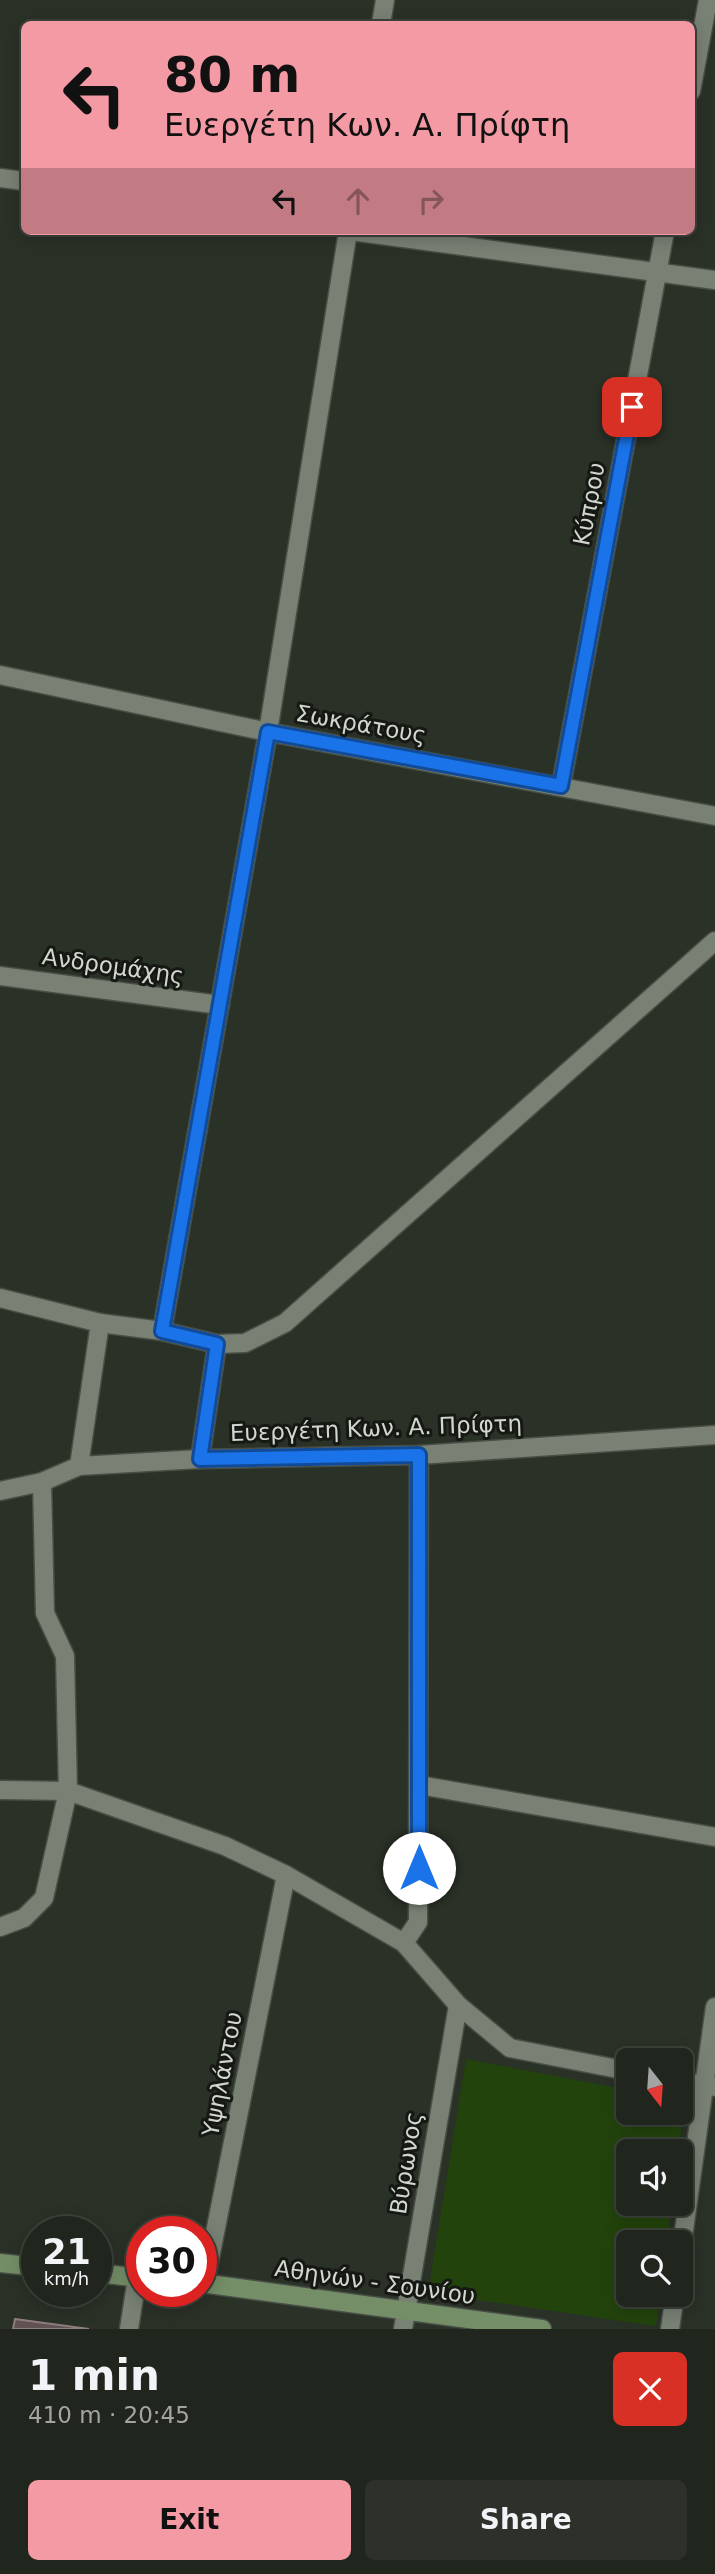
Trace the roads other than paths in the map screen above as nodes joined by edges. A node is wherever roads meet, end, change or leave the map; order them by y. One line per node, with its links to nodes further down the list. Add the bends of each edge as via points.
1 (385, 0): 3 (street)
2 (708, 0): 4 (street)
3 (382, 21)
4 (695, 70)
5 (0, 178): 6 (street)
6 (21, 181)
7 (348, 235): 13 (street)
8 (379, 235): 10 (street)
9 (665, 235): 10 (street, Κύπρου)
10 (658, 272): 11 (street); 14 (street, Κύπρου)
11 (715, 279)
12 (0, 675): 13 (street, Σωκράτους)
13 (268, 732): 14 (street, Σωκράτους); 18 (street)
14 (561, 786): 15 (street, Σωκράτους)
15 (715, 816)
16 (715, 940): 22 (street, via 285,1323 245,1343)
17 (0, 976): 18 (street, Ανδρομάχης)
18 (220, 1006): 21 (street)
19 (0, 1298): 20 (street)
20 (100, 1323): 21 (street); 26 (street)
21 (162, 1331): 22 (street)
22 (217, 1344): 25 (street)
23 (715, 1435): 24 (street, Ευεργέτη Κων. Α. Πρίφτη)
24 (419, 1455): 25 (street, Ευεργέτη Κων. Α. Πρίφτη); 29 (street)
25 (200, 1459): 26 (street, Ευεργέτη Κων. Α. Πρίφτη)
26 (79, 1466): 27 (street, Ευεργέτη Κων. Α. Πρίφτη)
27 (43, 1482): 28 (street, Ευεργέτη Κων. Α. Πρίφτη); 31 (street, via 45,1613 65,1656)
28 (0, 1491)
29 (419, 1785): 32 (street); 35 (street, via 418,1922)
30 (0, 1790): 31 (street)
31 (68, 1791): 33 (street, via 225,1846); 34 (street, via 44,1898 24,1918)
32 (715, 1838)
33 (286, 1875): 35 (street); 40 (street, Υψηλάντου)
34 (0, 1927)
35 (404, 1943): 36 (street)
36 (457, 2005): 38 (street, via 510,2048); 47 (street, Βύρωνος)
37 (715, 2007): 39 (street)
38 (616, 2069)
39 (710, 2087): 41 (street)
40 (217, 2216)
41 (685, 2230)
42 (0, 2263): 43 (main road)
43 (21, 2265)
44 (217, 2286): 47 (main road, Αθηνών - Σουνίου)
45 (133, 2307): 48 (street)
46 (673, 2307): 50 (street)
47 (405, 2321): 49 (main road, Αθηνών - Σουνίου)
48 (129, 2329)
49 (542, 2329)
50 (670, 2329)

